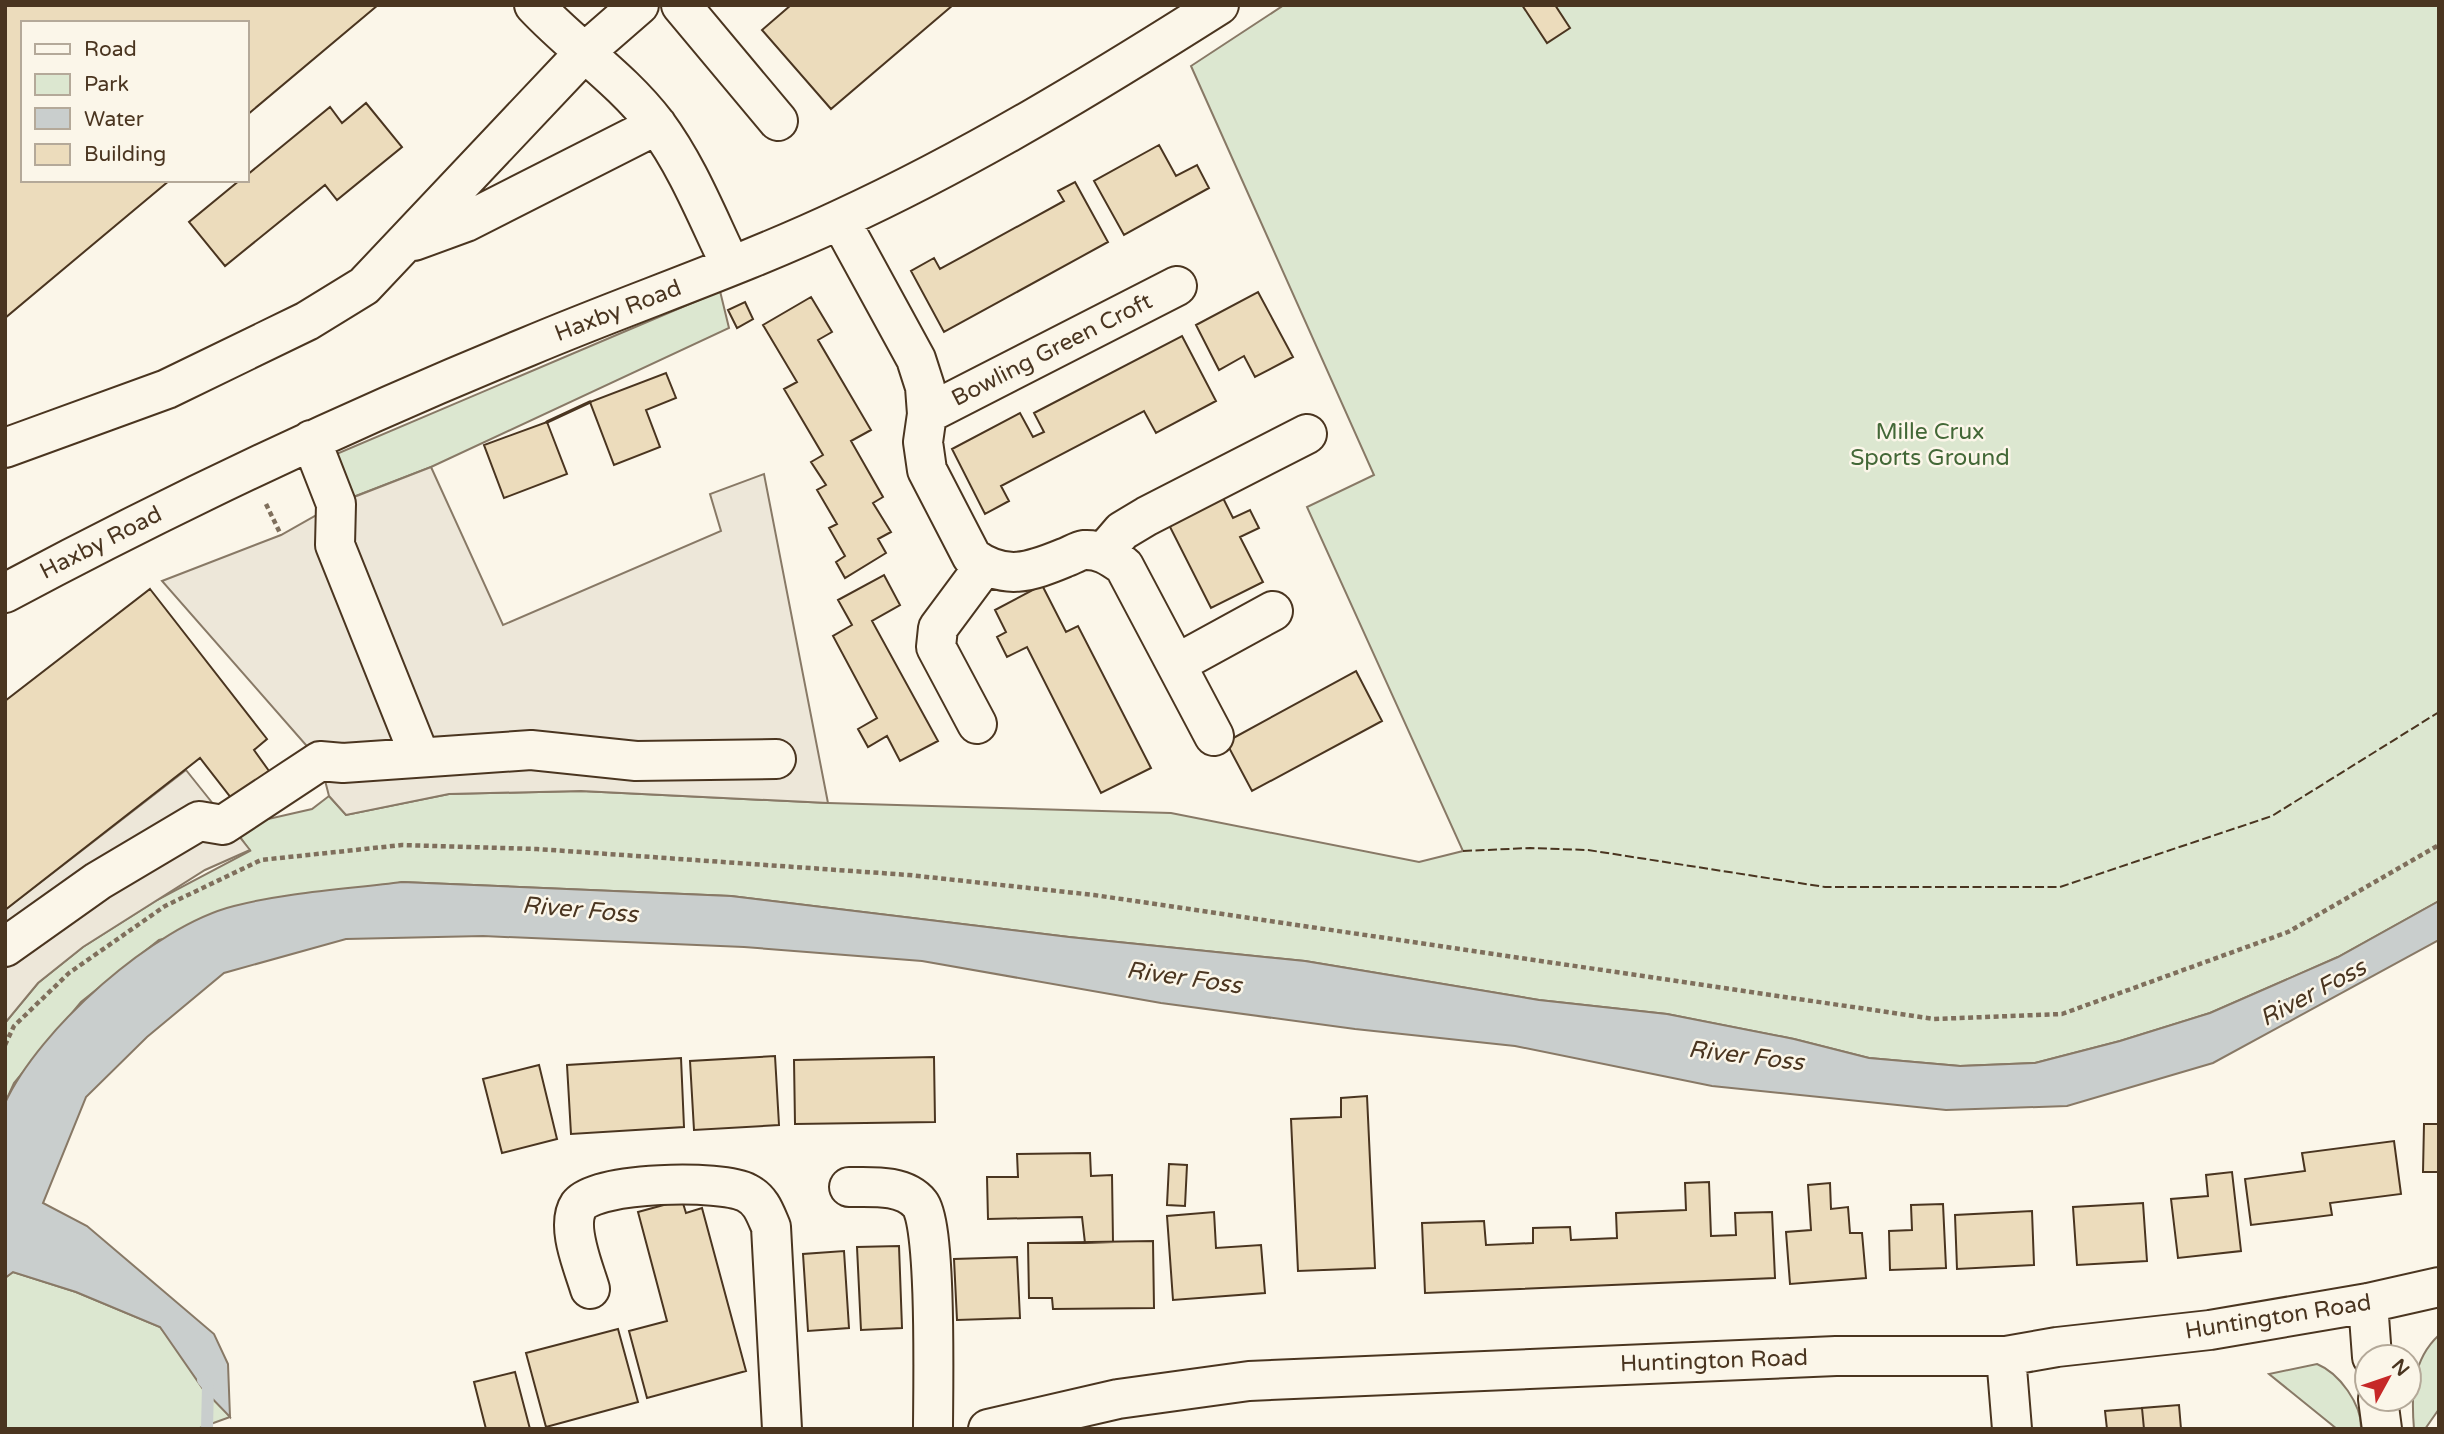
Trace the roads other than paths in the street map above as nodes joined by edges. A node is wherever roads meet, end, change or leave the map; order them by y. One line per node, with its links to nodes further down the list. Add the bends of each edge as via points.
1 (534, 5): 5 (street)
2 (639, 5): 5 (street)
3 (681, 5): 6 (street)
4 (1219, 5): 8 (street, Haxby Road, via 979,151)
5 (584, 52): 7 (street, via 618,81); 9 (street)
6 (778, 121)
7 (657, 125): 9 (street, via 466,222); 10 (street, via 686,172)
8 (840, 220): 10 (street, Haxby Road); 12 (street, via 916,359)
9 (406, 244): 15 (street, via 364,286 307,321 167,389)
10 (731, 266): 14 (street, Haxby Road, via 527,346)
11 (1177, 286): 12 (street, Bowling Green Croft)
12 (927, 414): 17 (street, via 923,442 927,470 961,539)
13 (1307, 433): 16 (street, via 1147,516 1122,531)
14 (311, 440): 18 (street, Haxby Road, via 101,541); 23 (street, via 335,504 335,545)
15 (5, 448)
16 (1104, 552): 17 (street, via 1083,550 1028,573); 20 (street, via 1124,566)
17 (984, 566): 21 (street, via 938,628 936,647)
18 (5, 593)
19 (1273, 611): 20 (street)
20 (1178, 663): 22 (street)
21 (977, 724)
22 (1214, 736)
23 (420, 757): 24 (street, via 531,750 636,761); 25 (street, via 320,761 223,825 199,821 98,881)
24 (776, 759)
25 (5, 947)
26 (849, 1187): 33 (street, via 906,1194 920,1204 925,1216 932,1270)
27 (2439, 1287): 29 (street, Huntington Road)
28 (590, 1289): 32 (street, via 574,1227 577,1207 587,1197 670,1185 730,1185 748,1193 762,1206 771,1227)
29 (2368, 1303): 30 (street); 31 (street, Huntington Road, via 2210,1330)
30 (2371, 1343)
31 (2006, 1356): 34 (street, Huntington Road, via 1823,1357 1249,1381 1118,1399); 35 (street)
32 (782, 1429)
33 (933, 1429)
34 (988, 1429)
35 (2011, 1429)

